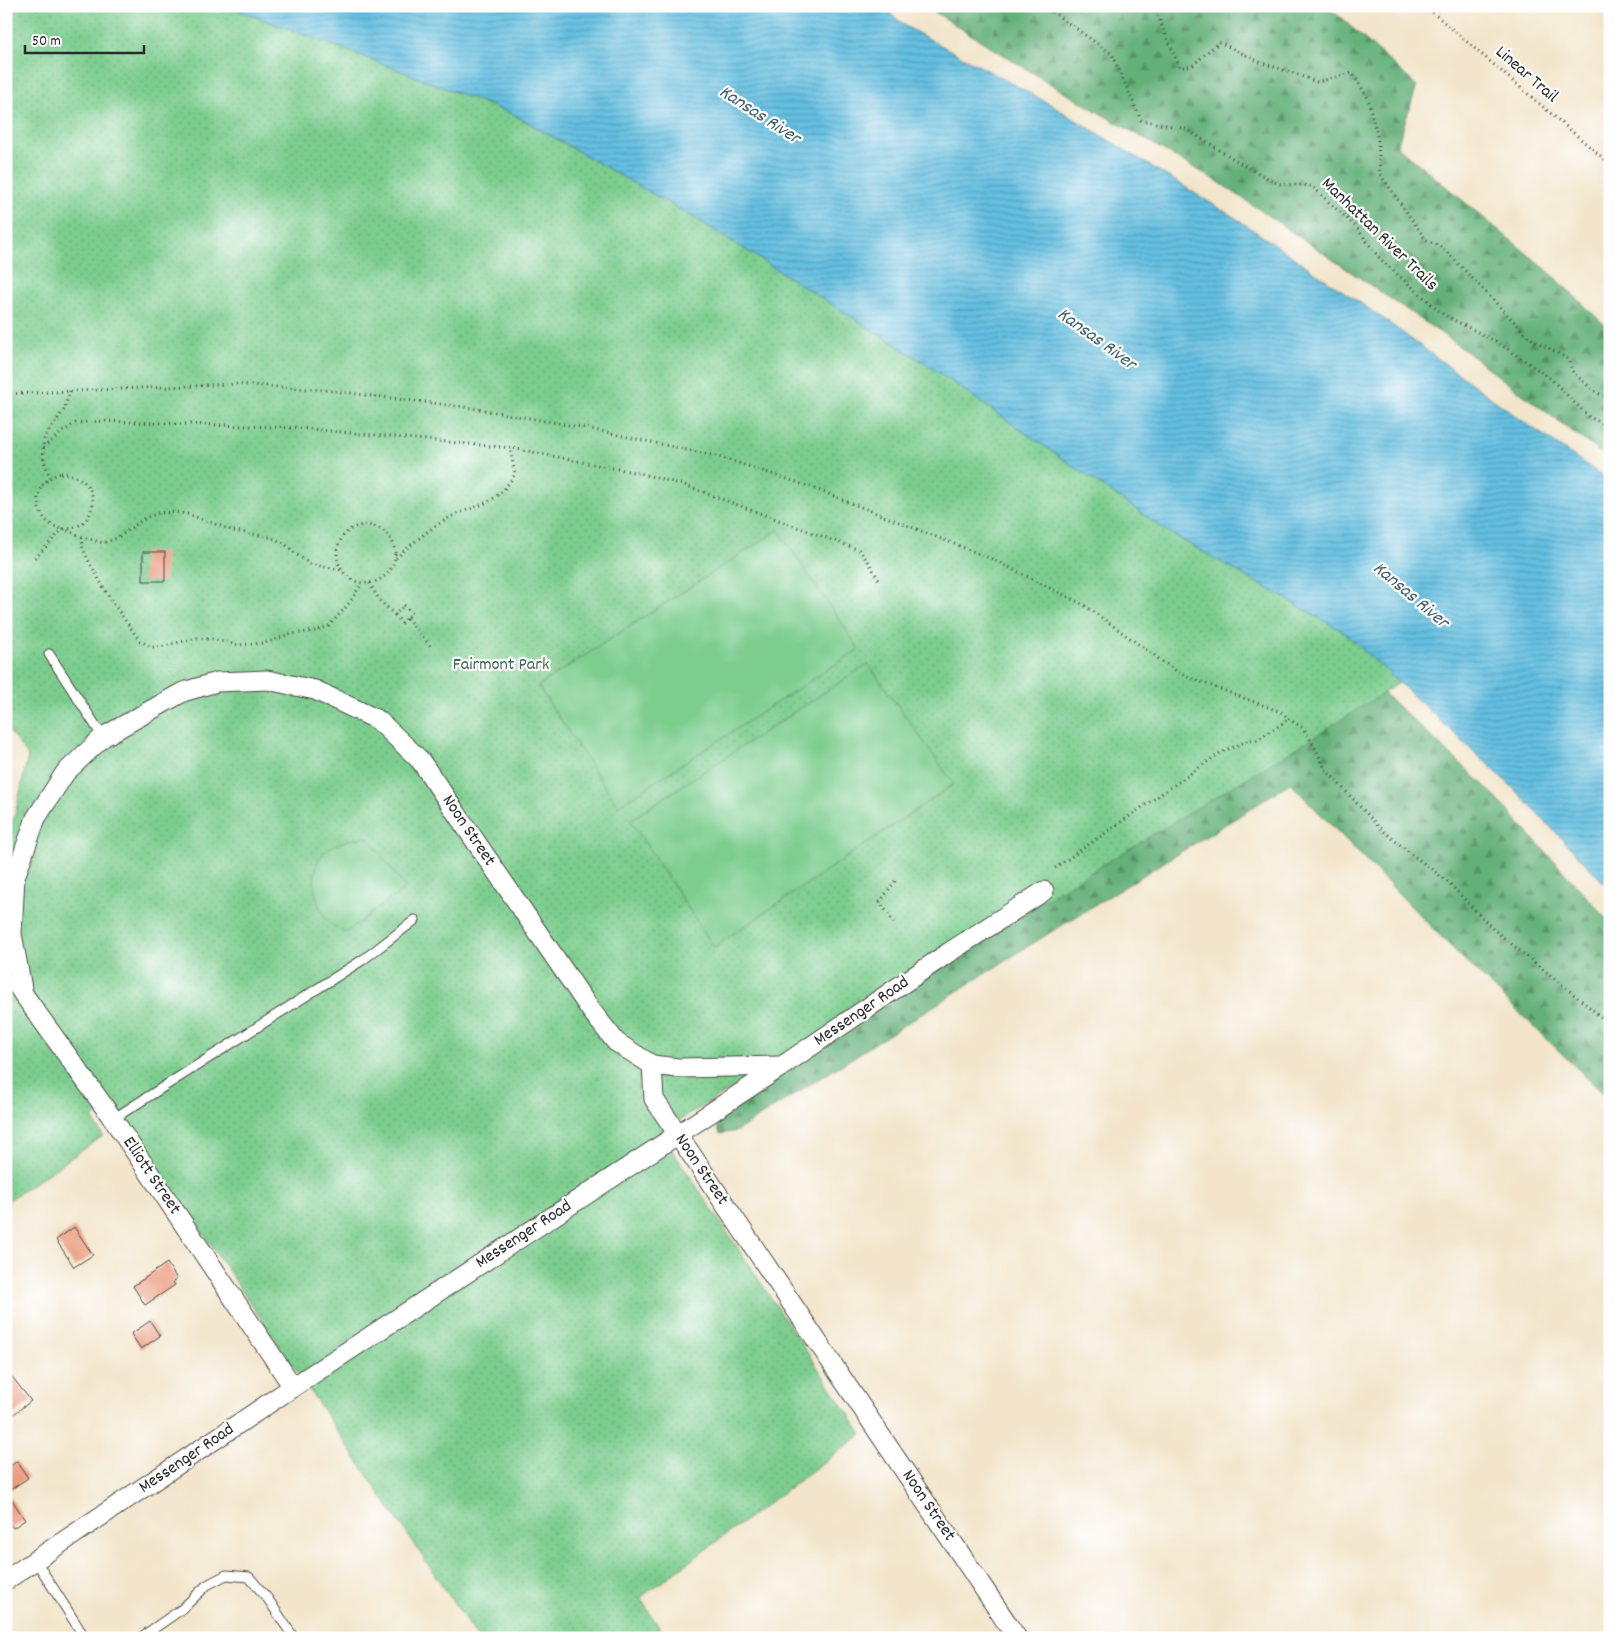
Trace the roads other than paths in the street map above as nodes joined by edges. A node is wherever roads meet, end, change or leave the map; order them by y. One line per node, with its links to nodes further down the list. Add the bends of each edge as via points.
1 (49, 654): 2 (lane)
2 (103, 737): 6 (street, Noon Street, via 65,774 36,818 15,877 12,934); 7 (street, Noon Street, via 183,692 217,682 267,680 315,690 378,720 420,760 590,1009 616,1042)
3 (1044, 891): 8 (street, Messenger Road)
4 (416, 920): 9 (lane, via 364,959)
5 (6, 968): 6 (street, Elliott Street)
6 (22, 994): 9 (street, Elliott Street)
7 (652, 1065): 8 (street, via 678,1068); 10 (street, Noon Street, via 654,1099)
8 (782, 1066): 10 (street, Messenger Road)
9 (113, 1119): 11 (street, Elliott Street)
10 (677, 1134): 11 (street, Messenger Road); 17 (street, Noon Street)
11 (293, 1387): 12 (street, Messenger Road)
12 (36, 1561): 13 (street, Messenger Road); 14 (lane)
13 (6, 1580)
14 (85, 1638)
15 (140, 1638): 16 (lane, via 182,1609 207,1585 226,1574 249,1577)
16 (294, 1638)
17 (1017, 1638)

